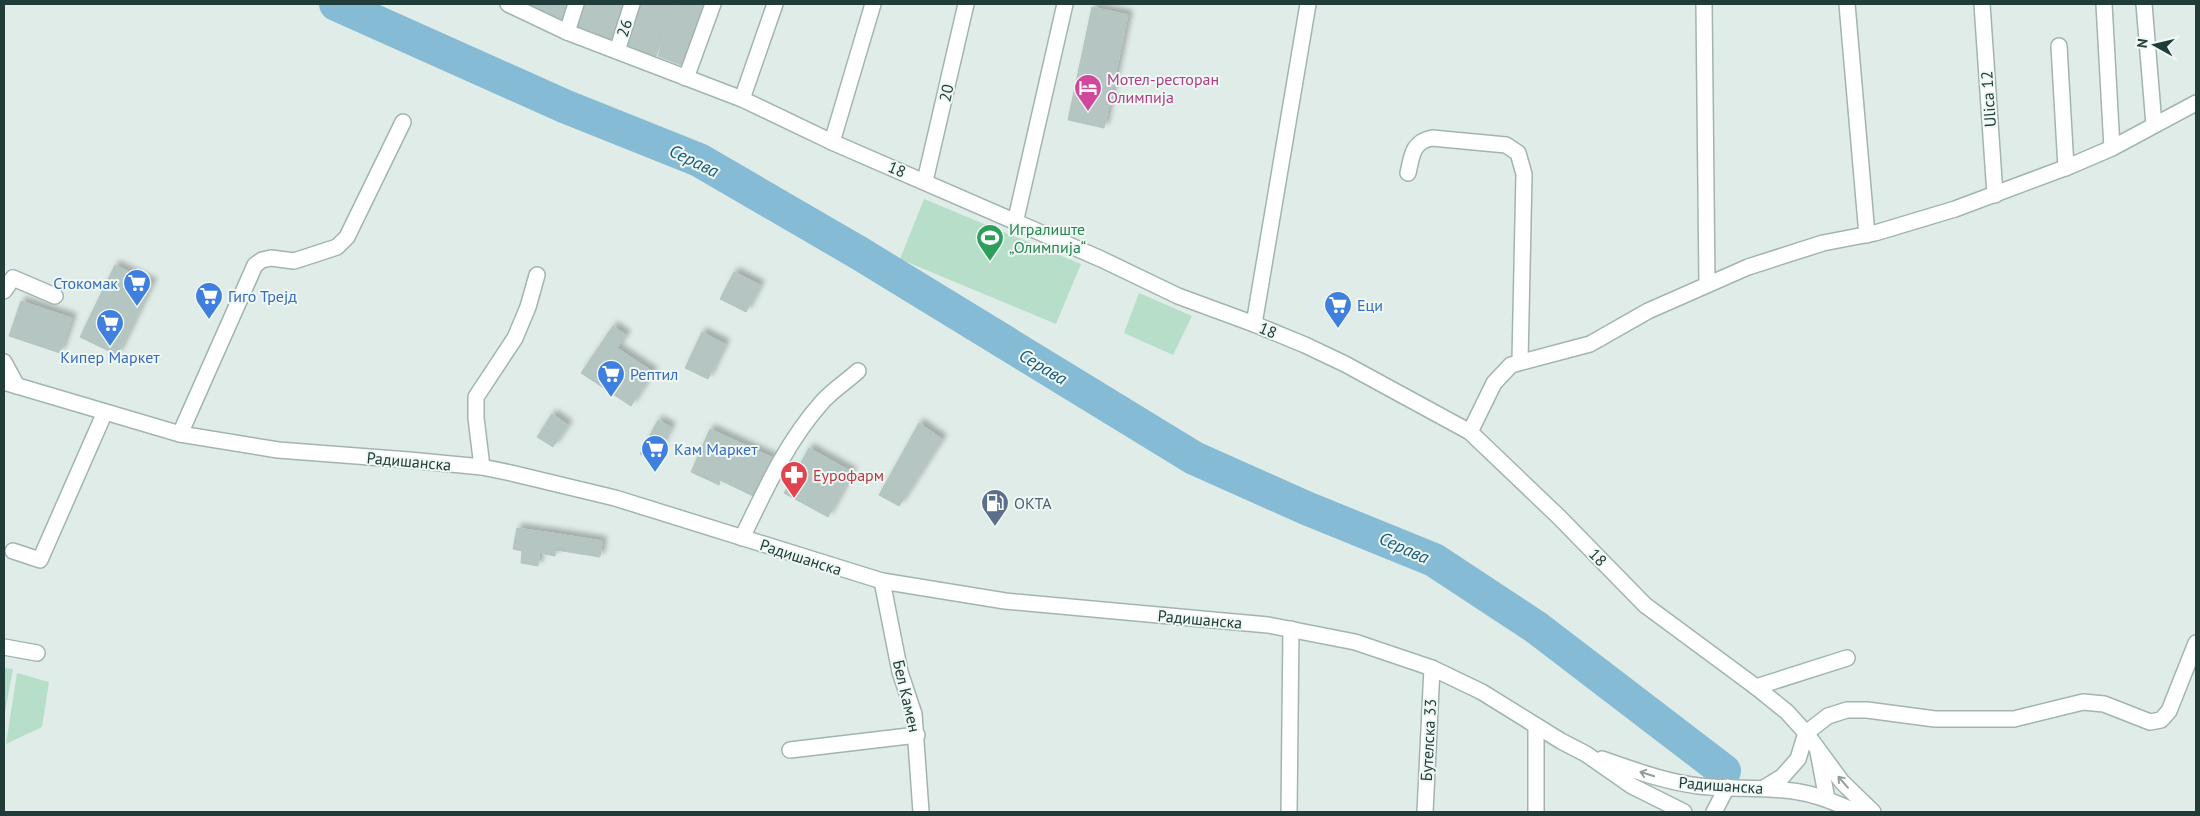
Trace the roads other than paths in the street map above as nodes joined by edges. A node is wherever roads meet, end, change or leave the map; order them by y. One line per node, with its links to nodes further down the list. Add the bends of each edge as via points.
1 (576, 4): 15 (street)
2 (632, 4): 17 (street, 26)
3 (713, 4): 18 (street)
4 (775, 4): 19 (street)
5 (873, 4): 23 (street)
6 (966, 4): 27 (street, 20)
7 (1065, 4): 29 (street)
8 (1308, 4): 35 (street)
9 (1704, 4): 32 (street)
10 (1847, 4): 30 (street)
11 (1982, 4): 28 (street, Ulica 12)
12 (2104, 4): 24 (street)
13 (2144, 4): 22 (street)
14 (517, 6): 15 (street, 18)
15 (567, 32): 17 (street, 18)
16 (2059, 46): 25 (street)
17 (617, 51): 18 (street, 18)
18 (686, 78): 19 (street, 18)
19 (742, 99): 23 (street, 18)
20 (2196, 103): 22 (street)
21 (404, 122): 42 (street, via 347,237 336,247 294,261 271,258 255,265)
22 (2154, 125): 24 (street)
23 (832, 142): 27 (street, 18)
24 (2112, 148): 25 (street)
25 (2066, 168): 28 (street)
26 (1408, 173): 36 (street, via 1414,146 1432,138 1506,145 1518,153 1524,174)
27 (925, 181): 29 (street, 18)
28 (1995, 195): 30 (street)
29 (1016, 223): 35 (street, 18, via 1098,266)
30 (1867, 235): 32 (street, via 1823,243)
31 (538, 275): 43 (street, via 515,338 476,397)
32 (1707, 284): 36 (street, via 1648,311 1590,344)
33 (4, 290): 34 (street, via 13,278)
34 (54, 296)
35 (1254, 324): 41 (street, 18, via 1344,364)
36 (1520, 361): 41 (street, via 1511,365 1494,383)
37 (4, 362): 39 (street)
38 (858, 371): 44 (street, via 824,399 796,435 767,484)
39 (10, 384): 40 (street, Радишанска)
40 (105, 412): 42 (street, Радишанска); 45 (street, via 40,560)
41 (1470, 432): 53 (street, 18, via 1645,605)
42 (180, 434): 43 (street, Радишанска, via 278,450)
43 (482, 467): 44 (street, Радишанска, via 615,498)
44 (742, 538): 46 (street, Радишанска)
45 (13, 551)
46 (882, 581): 47 (street, Радишанска, via 1005,601); 56 (street, Бел Камен, via 900,672 910,696)
47 (1291, 629): 52 (street, Радишанска, via 1355,642); 64 (street)
48 (2196, 643): 55 (street, via 2169,711 2161,720 2150,722 2104,704 2083,702 2014,719 1935,719 1847,710 1828,716)
49 (4, 647): 50 (street)
50 (37, 653)
51 (1847, 658): 53 (street)
52 (1432, 668): 54 (street, Радишанска, via 1482,692); 65 (street, Бутелска 33)
53 (1756, 686): 55 (street, 18)
54 (1536, 726): 59 (street, Радишанска); 66 (street)
55 (1806, 732): 57 (street, 18); 61 (street, via 1798,759 1782,777)
56 (917, 735): 58 (street); 63 (street, Бел Камен)
57 (1817, 748): 62 (street, 18); 70 (street, one-way to 57, via 1842,782)
58 (790, 750)
59 (1586, 754): 60 (street, Радишанска, one-way to 59, via 1669,781); 67 (street, Радишанска, via 1632,786)
60 (1727, 787): 61 (street, Радишанска); 68 (street)
61 (1764, 788): 62 (street, Радишанска, via 1799,792)
62 (1827, 806): 69 (street, Радишанска)
63 (922, 812)
64 (1289, 812)
65 (1425, 812)
66 (1536, 812)
67 (1684, 812)
68 (1714, 812)
69 (1857, 812)
70 (1873, 812)

